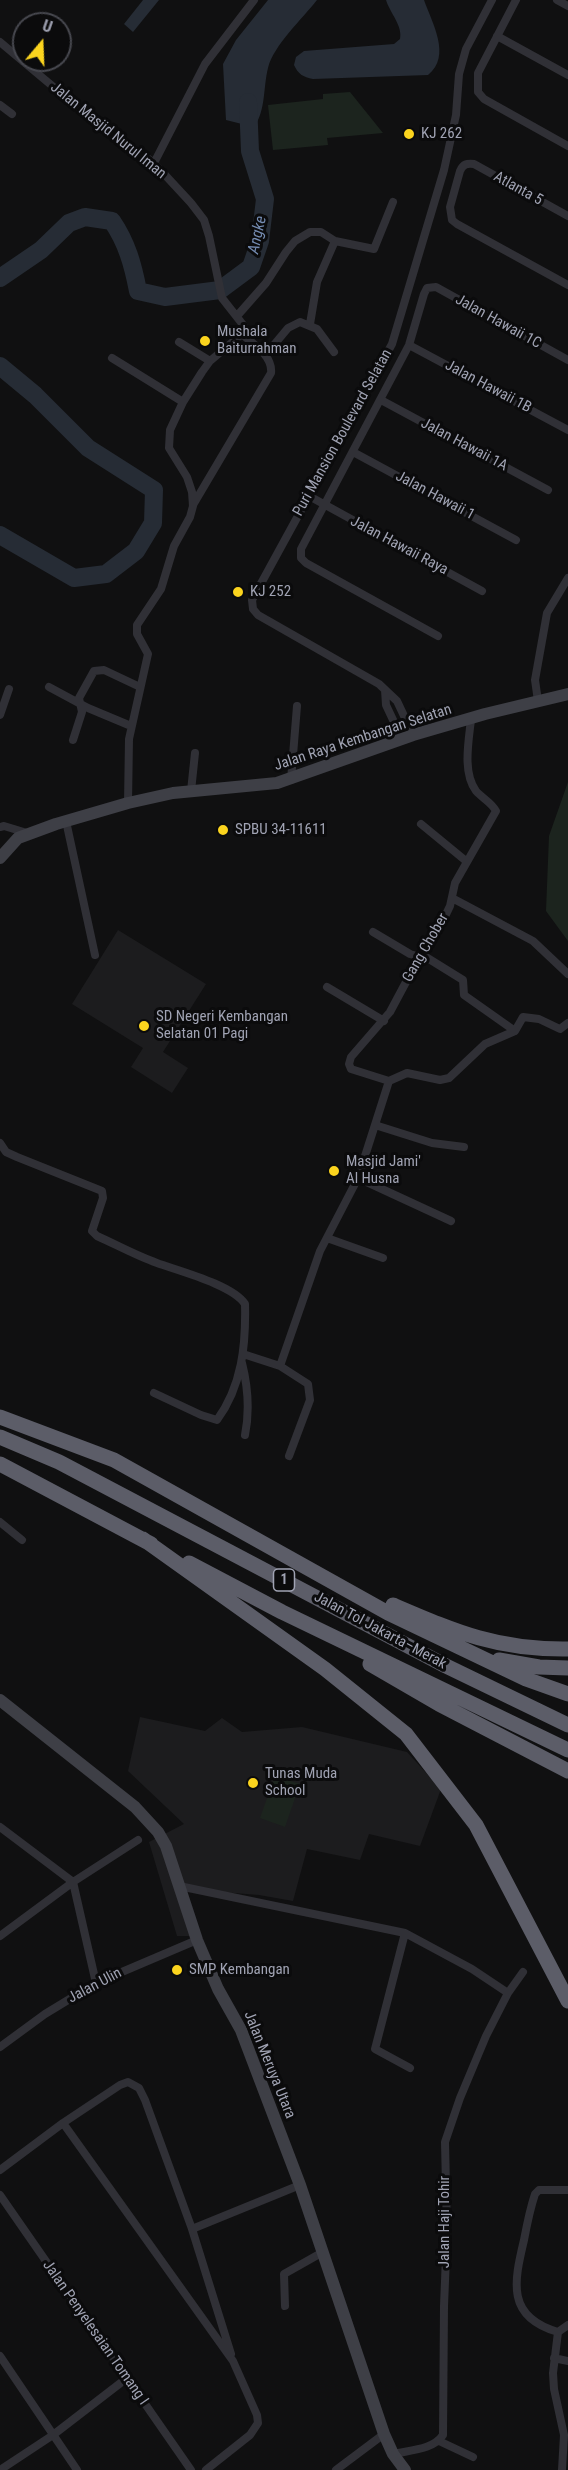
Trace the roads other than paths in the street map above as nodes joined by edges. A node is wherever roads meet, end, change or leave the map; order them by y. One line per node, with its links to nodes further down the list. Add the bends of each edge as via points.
1 (254, 0): 12 (street, via 205,64)
2 (492, 0): 32 (street, Puri Mansion Boulevard Selatan, via 466,49 444,170 392,344)
3 (516, 0): 6 (street)
4 (557, 0): 5 (street)
5 (568, 6)
6 (497, 36): 8 (street); 11 (street, via 478,73 478,92)
7 (2, 47): 12 (street, Jalan Masjid Nurul Iman)
8 (568, 75)
9 (0, 105): 10 (street)
10 (12, 114)
11 (568, 146)
12 (154, 163): 17 (street, Jalan Masjid Nurul Iman, via 204,220 222,298)
13 (393, 202): 15 (street, via 374,249)
14 (568, 216): 16 (street, Atlanta 5, via 474,164 463,166 460,171 450,207 452,220)
15 (335, 241): 17 (street, via 316,230 295,242); 18 (street, via 317,282)
16 (568, 285)
17 (237, 316): 19 (street, via 244,326)
18 (310, 324): 22 (street, via 295,323 268,352); 23 (street)
19 (242, 334): 22 (street); 26 (street)
20 (179, 342): 26 (street)
21 (409, 345): 25 (street, Jalan Hawaii 1C, via 423,294 436,287); 27 (street); 29 (street, Jalan Hawaii 1B)
22 (262, 351): 33 (street, via 270,362 271,373)
23 (334, 352)
24 (112, 358): 28 (street)
25 (568, 360)
26 (210, 361): 28 (street)
27 (381, 400): 30 (street); 31 (street, Jalan Hawaii 1A)
28 (183, 402): 33 (street, via 168,440 172,455 187,477)
29 (568, 430)
30 (353, 452): 32 (street); 34 (street, Jalan Hawaii 1)
31 (548, 490)
32 (316, 501): 36 (street, Jalan Hawaii Raya); 37 (street, via 301,549 306,563); 48 (street, Puri Mansion Boulevard Selatan, via 255,592 253,609 380,684 385,690 386,705)
33 (193, 506): 39 (street, via 174,546 161,589 137,626 148,654)
34 (516, 540)
35 (568, 578): 42 (street, via 546,619 535,680)
36 (483, 591)
37 (438, 636)
38 (49, 687): 43 (street)
39 (140, 687): 43 (street, via 98,669 89,675); 47 (street)
40 (9, 689): 45 (street)
41 (568, 694): 42 (main road, Jalan Raya Kembangan Selatan)
42 (538, 701): 46 (main road, Jalan Raya Kembangan Selatan)
43 (80, 703): 47 (street); 49 (street, via 82,712)
44 (297, 706): 51 (street)
45 (0, 715)
46 (471, 719): 48 (main road, Jalan Raya Kembangan Selatan); 59 (street, Gang Chober, via 470,777 475,790 496,812)
47 (131, 726): 53 (street)
48 (407, 737): 51 (main road, Jalan Raya Kembangan Selatan)
49 (73, 740)
50 (195, 753): 52 (street)
51 (291, 780): 52 (main road, Jalan Raya Kembangan Selatan, via 246,788)
52 (191, 791): 53 (main road, Jalan Raya Kembangan Selatan)
53 (128, 803): 54 (main road, Jalan Raya Kembangan Selatan)
54 (66, 821): 57 (main road, Jalan Raya Kembangan Selatan); 62 (street)
55 (421, 824): 59 (street)
56 (1, 825): 57 (street)
57 (27, 833): 58 (main road, Jalan Raya Kembangan Selatan)
58 (2, 856)
59 (466, 861): 60 (street, Gang Chober)
60 (452, 898): 63 (street, Gang Chober, via 437,933); 64 (street, via 533,941)
61 (373, 932): 63 (street, via 410,954)
62 (95, 955)
63 (420, 955): 66 (street, Gang Chober); 68 (street, via 463,980 464,995)
64 (568, 974)
65 (327, 987): 66 (street)
66 (384, 1021): 69 (street, Gang Chober, via 354,1053 349,1064 356,1072)
67 (568, 1023): 68 (street, via 560,1029 526,1016)
68 (515, 1031): 69 (street, via 485,1044 449,1078 407,1074)
69 (389, 1081): 70 (street)
70 (375, 1125): 72 (street, via 432,1143); 73 (street)
71 (0, 1143): 77 (street, via 6,1152 102,1191 92,1231 97,1236 155,1263 210,1281 242,1298)
72 (464, 1147)
73 (358, 1178): 74 (street); 75 (street)
74 (451, 1221)
75 (327, 1238): 76 (street); 78 (street)
76 (383, 1258)
77 (242, 1358): 78 (street); 79 (street, via 234,1390 217,1420); 81 (street, via 247,1385)
78 (280, 1366): 83 (street, via 302,1378 310,1389 310,1400)
79 (154, 1393)
80 (0, 1417): 88 (highway, via 114,1460)
81 (245, 1435)
82 (0, 1437): 97 (highway, Jalan Tol Jakarta–Merak / 1, via 69,1467 446,1666)
83 (289, 1456)
84 (0, 1464): 86 (highway, Jalan Tol Jakarta–Merak / 1)
85 (0, 1522): 87 (street)
86 (143, 1539): 89 (highway, Jalan Tol Jakarta–Merak / 1); 110 (highway, via 325,1669 406,1734 476,1825)
87 (22, 1540)
88 (336, 1585): 90 (highway, via 488,1642); 91 (highway)
89 (282, 1612): 98 (highway, Jalan Tol Jakarta–Merak / 1); 99 (highway, via 439,1704)
90 (568, 1649)
91 (470, 1653): 92 (highway); 93 (highway)
92 (568, 1668)
93 (526, 1679): 94 (highway); 95 (highway)
94 (568, 1685)
95 (568, 1694)
96 (0, 1700): 103 (main road, Jalan Meruya Utara, via 135,1807 166,1846)
97 (568, 1725)
98 (568, 1750)
99 (568, 1771)
100 (0, 1827): 102 (street)
101 (138, 1840): 102 (street)
102 (73, 1882): 105 (street); 108 (street)
103 (179, 1886): 104 (street); 106 (main road, Jalan Meruya Utara)
104 (405, 1933): 109 (street); 112 (street, via 375,2049)
105 (0, 1936)
106 (197, 1940): 108 (street, Jalan Ulin); 115 (main road, Jalan Meruya Utara, via 241,2030)
107 (523, 1972): 109 (street, Jalan Haji Tohir)
108 (96, 1983): 111 (street, Jalan Ulin)
109 (508, 1993): 132 (street, Jalan Haji Tohir, via 460,2097 445,2142 444,2426)
110 (568, 2001)
111 (0, 2047)
112 (410, 2068)
113 (63, 2124): 114 (street); 118 (street, via 120,2085 128,2082 139,2088); 125 (street)
114 (0, 2170)
115 (300, 2185): 118 (street); 119 (main road, Jalan Meruya Utara)
116 (568, 2190): 122 (street, via 539,2190 535,2194 515,2277 519,2298 528,2315 539,2325)
117 (0, 2196): 127 (street, Jalan Penyelesaian Tomang I)
118 (192, 2229): 125 (street)
119 (323, 2252): 120 (street, via 285,2274); 129 (main road, Jalan Meruya Utara)
120 (285, 2306)
121 (568, 2325): 122 (street)
122 (558, 2332): 124 (street)
123 (0, 2358): 130 (street)
124 (554, 2358): 126 (street); 131 (street, via 554,2389)
125 (234, 2361): 138 (street, via 258,2423 250,2435)
126 (568, 2361)
127 (127, 2378): 130 (street); 137 (street, Jalan Penyelesaian Tomang I)
128 (558, 2426): 141 (street)
129 (384, 2434): 133 (main road, Jalan Meruya Utara); 139 (street)
130 (53, 2435): 135 (street); 136 (street)
131 (566, 2436): 141 (street)
132 (439, 2441): 133 (street); 134 (street)
133 (393, 2454): 140 (main road, Jalan Meruya Utara)
134 (473, 2457)
135 (0, 2470)
136 (77, 2470)
137 (191, 2470)
138 (206, 2470)
139 (336, 2470)
140 (405, 2470)
141 (561, 2470)

